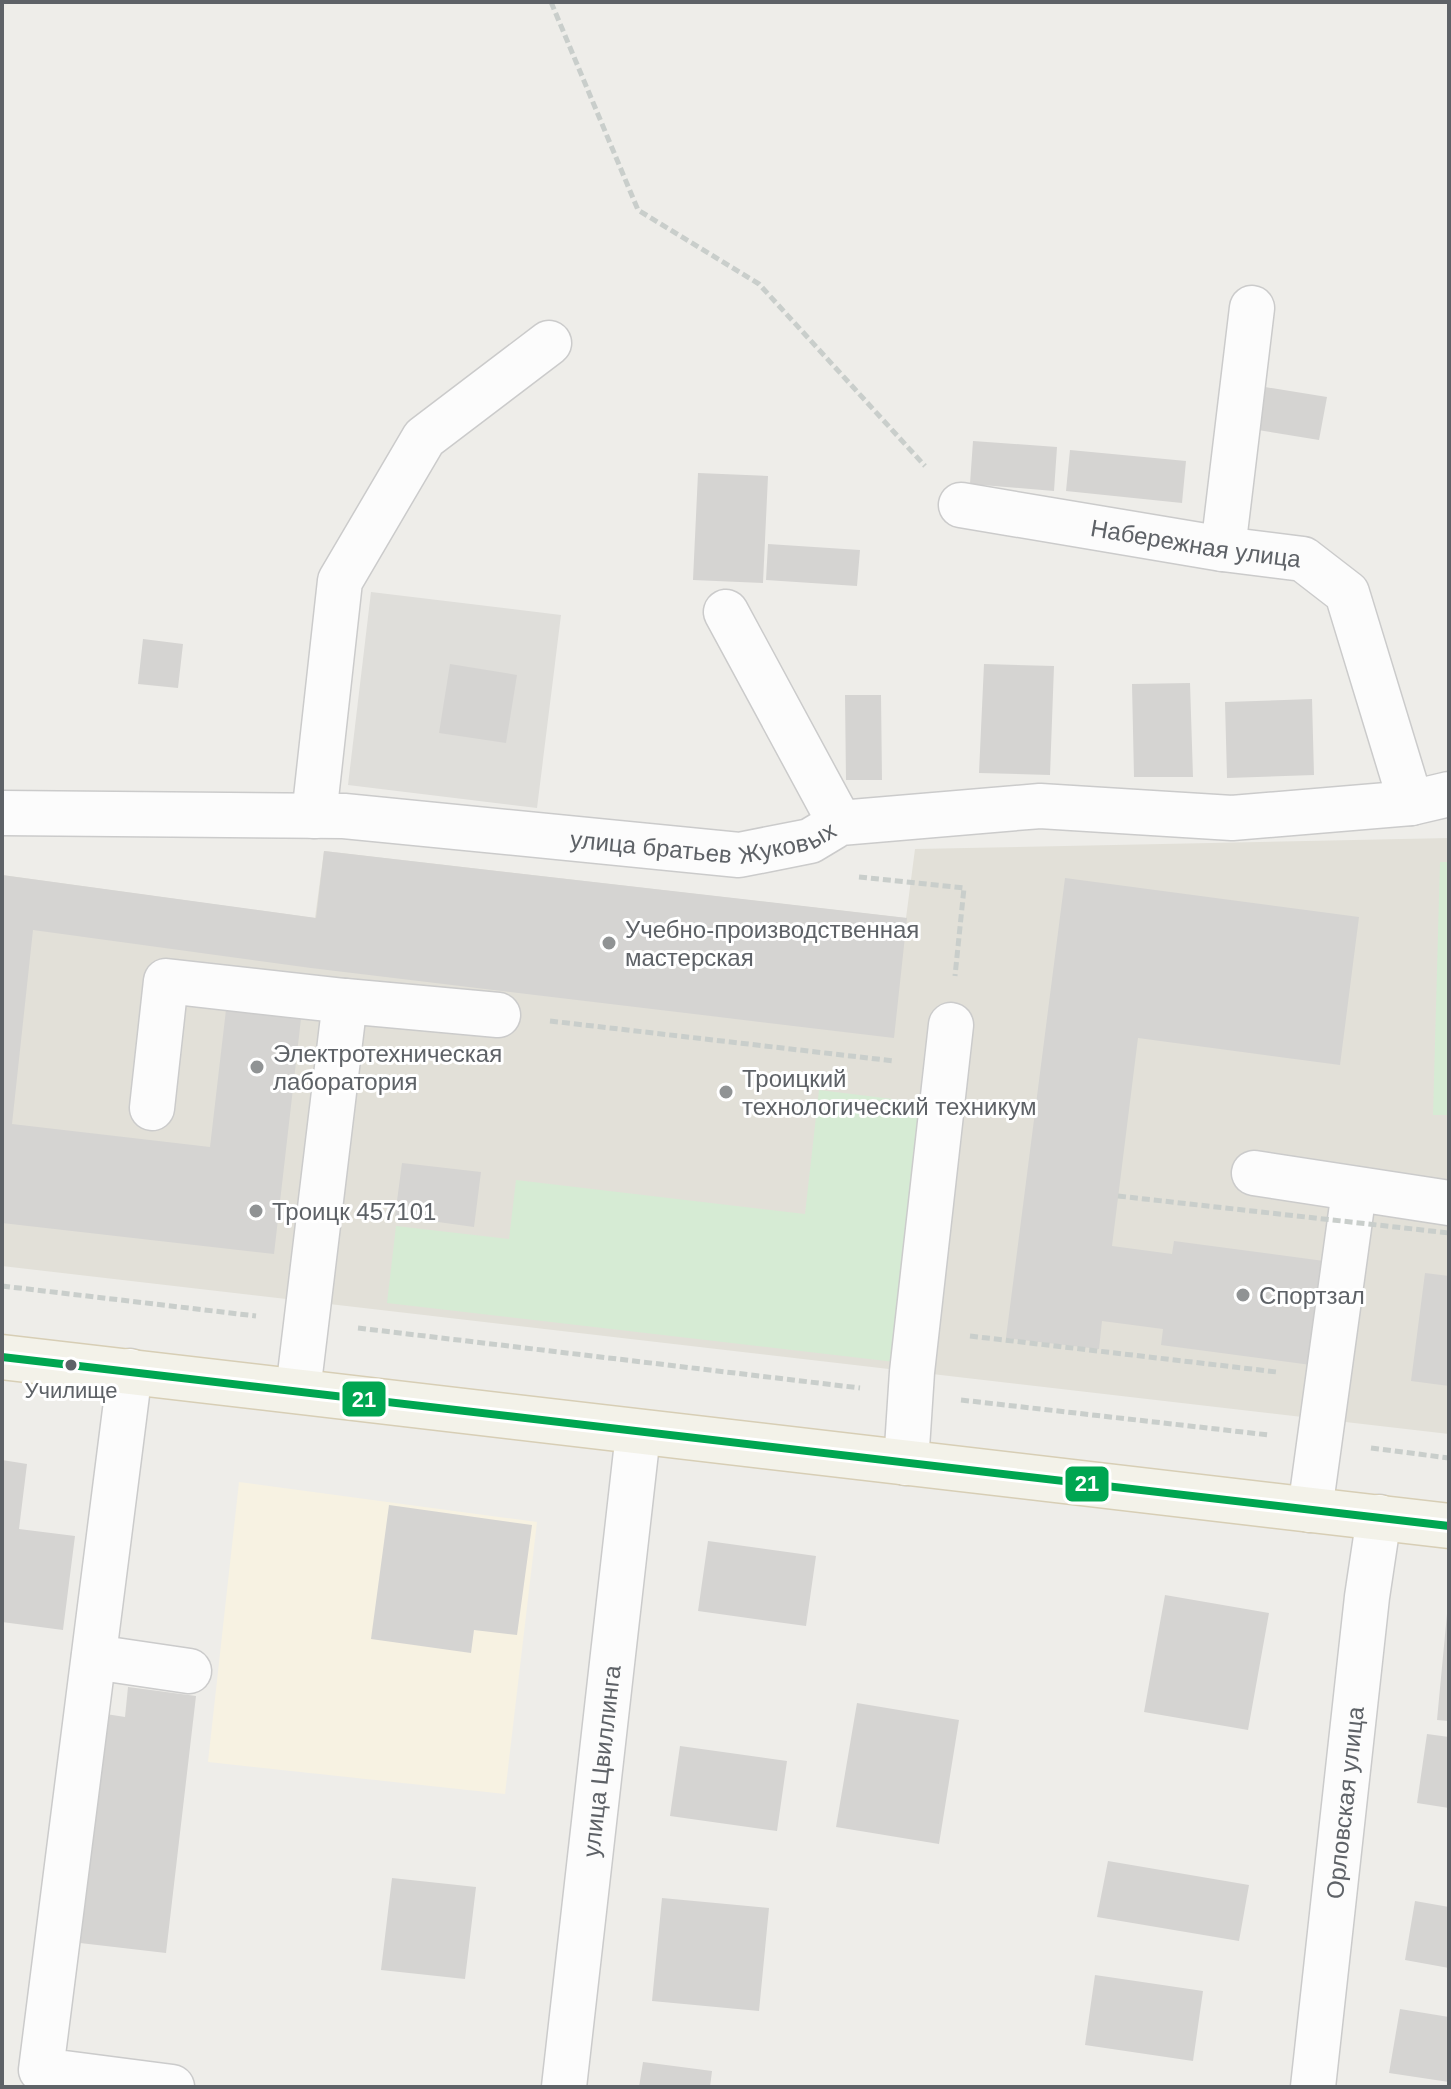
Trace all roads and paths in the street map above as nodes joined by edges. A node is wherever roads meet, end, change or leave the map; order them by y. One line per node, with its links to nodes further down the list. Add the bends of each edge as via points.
1 (551, 2): 4 (path, via 638,210 759,284)
2 (1252, 308): 5 (street)
3 (549, 343): 9 (street, via 424,438 340,581)
4 (961, 505): 5 (street, Набережная улица)
5 (1223, 549): 7 (street, Набережная улица, via 1303,559 1347,593)
6 (726, 612): 10 (street)
7 (1430, 799): 10 (street, улица братьев Жуковых, via 1232,818 1040,806)
8 (2, 813): 9 (street, улица братьев Жуковых)
9 (314, 816): 10 (street, улица братьев Жуковых, via 739,855)
10 (825, 832): 13 (path, via 808,872 964,888)
11 (345, 1001): 12 (street); 15 (street, via 166,981); 22 (street)
12 (498, 1015): 14 (path)
13 (951, 1025): 23 (street)
14 (898, 1061)
15 (152, 1108)
16 (1254, 1173): 17 (street)
17 (1354, 1191): 19 (street); 26 (street)
18 (1118, 1196): 20 (path, bridge)
19 (1449, 1203)
20 (1449, 1233)
21 (2, 1286): 22 (path)
22 (306, 1322): 27 (street); 28 (path)
23 (917, 1329): 26 (path); 28 (street)
24 (2, 1357): 25 (main road)
25 (130, 1371): 27 (main road); 36 (street)
26 (1326, 1378): 30 (street)
27 (298, 1391): 29 (main road)
28 (910, 1394): 30 (path); 32 (street)
29 (638, 1434): 32 (main road); 39 (street, улица Цвиллинга)
30 (1319, 1441): 31 (path); 33 (street)
31 (1449, 1458)
32 (906, 1463): 33 (main road)
33 (1310, 1510): 34 (main road)
34 (1379, 1517): 35 (main road); 40 (street, Орловская улица)
35 (1449, 1526)
36 (94, 1657): 37 (street); 38 (street, via 41,2070)
37 (189, 1671)
38 (172, 2087)
39 (564, 2087)
40 (1313, 2087)

